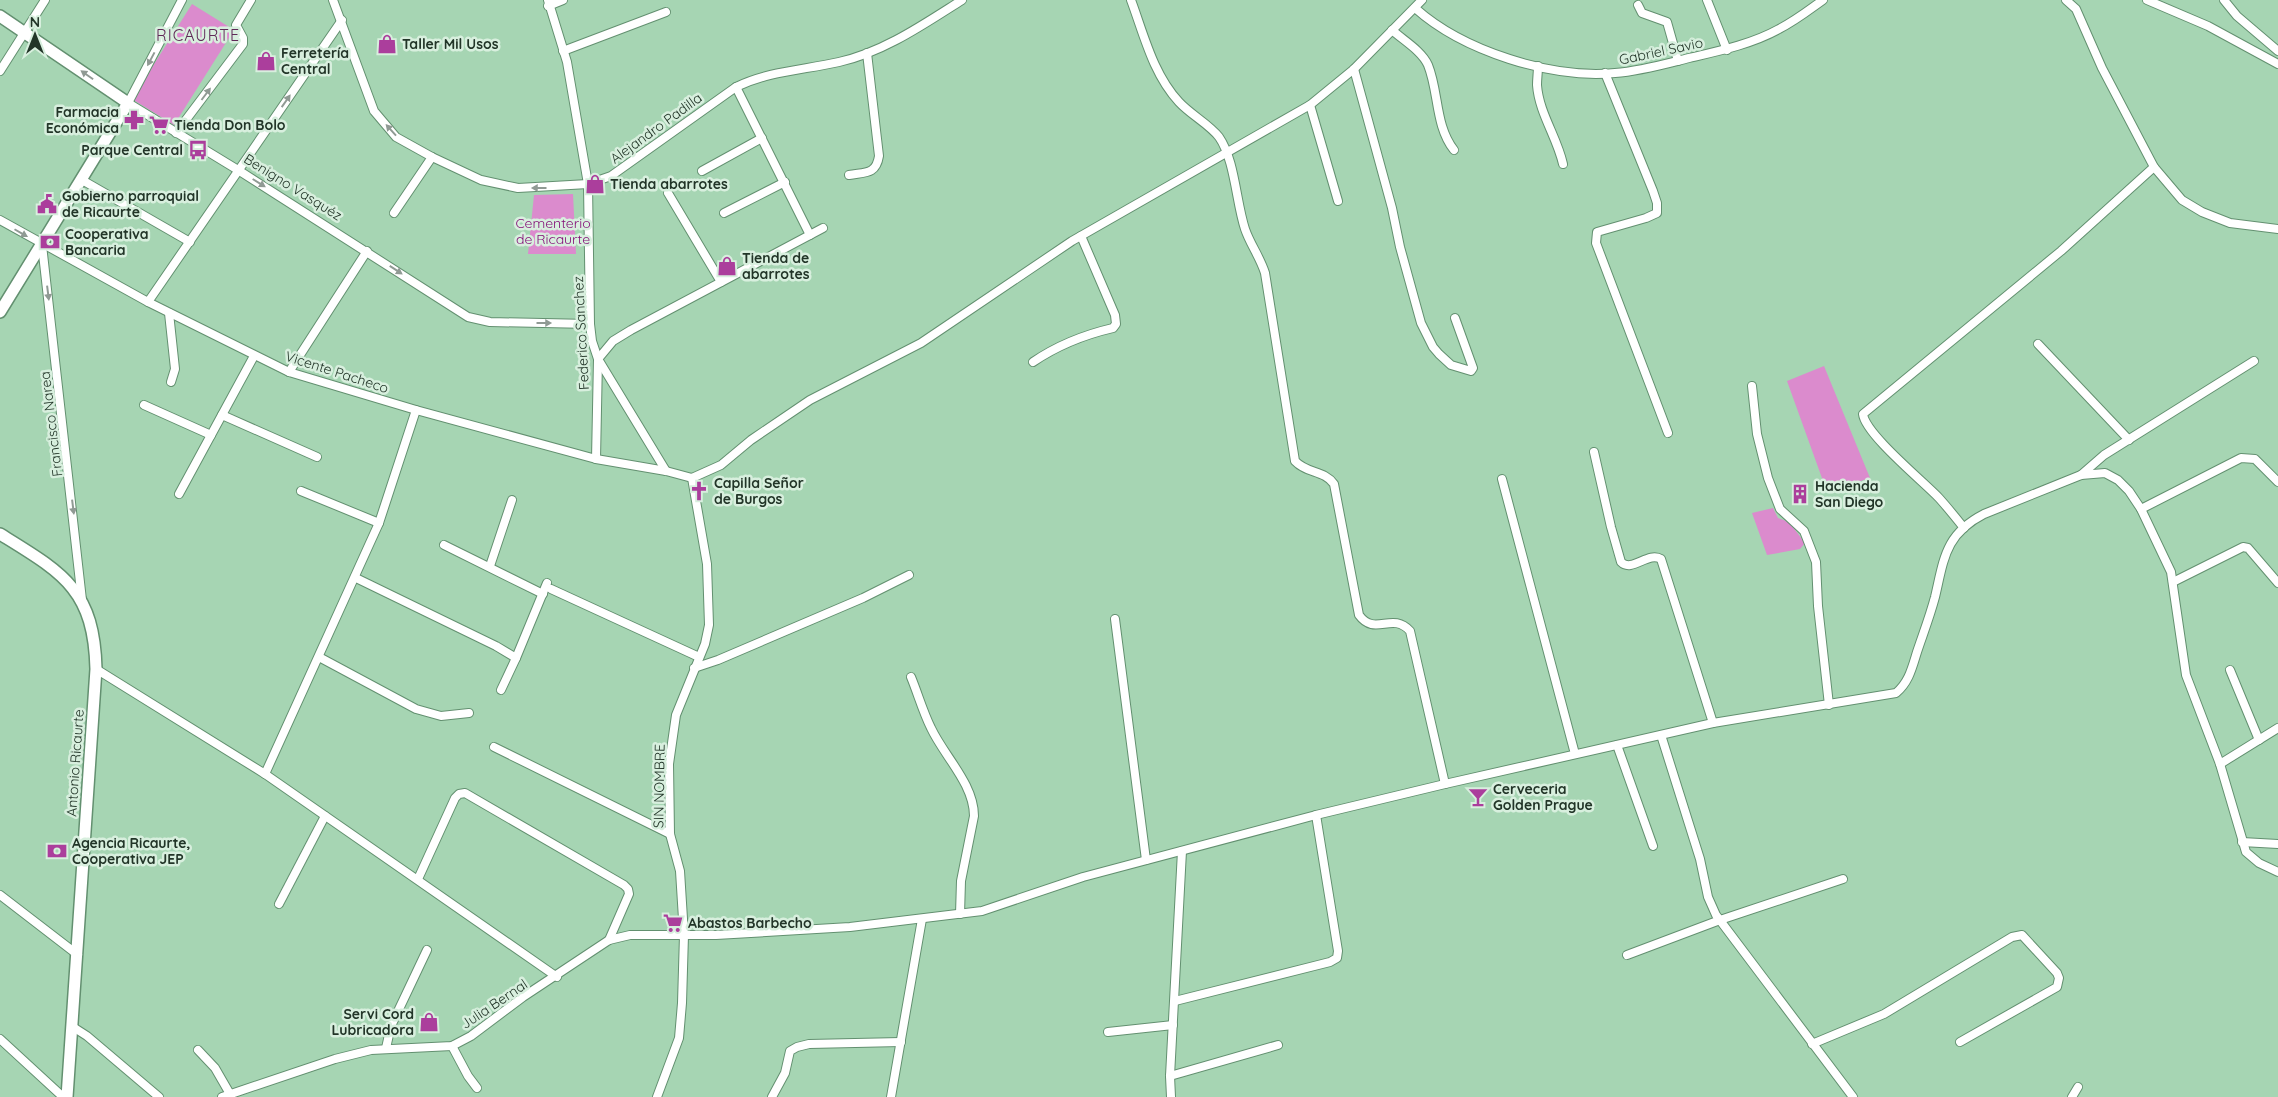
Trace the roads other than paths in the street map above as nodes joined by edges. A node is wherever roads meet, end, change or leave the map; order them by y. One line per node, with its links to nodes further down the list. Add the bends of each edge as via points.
1 (45, 0): 21 (street)
2 (182, 0): 33 (street, one-way to 33)
3 (251, 0): 35 (street, one-way to 3, via 243,44 236,25)
4 (334, 0): 19 (street, Alejandro Padilla)
5 (563, 0): 14 (street)
6 (962, 0): 25 (street, Alejandro Padilla)
7 (1131, 0): 38 (street, via 1158,72 1169,90 1219,137)
8 (1422, 0): 16 (street)
9 (1707, 0): 22 (street)
10 (1824, 0): 22 (street, Gabriel Savio, via 1779,30)
11 (2066, 0): 41 (street, via 2076,9 2102,68)
12 (2146, 0): 27 (street, via 2208,26)
13 (2224, 0): 23 (street)
14 (548, 3): 24 (street, Federico Sanchez)
15 (1638, 5): 26 (street, via 1642,13 1667,22)
16 (1415, 8): 20 (street); 28 (street, Gabriel Savio, via 1440,28 1494,55)
17 (666, 12): 24 (street)
18 (0, 16): 21 (main road, Benigno Vasquéz)
19 (342, 20): 39 (street, Alejandro Padilla, one-way to 19, via 396,137 374,111); 42 (street, one-way to 19)
20 (1392, 30): 29 (street); 37 (street, via 1428,64 1444,133)
21 (24, 31): 30 (street); 33 (main road, Benigno Vasquéz, one-way to 21)
22 (1727, 50): 26 (street, Gabriel Savio)
23 (2278, 50)
24 (563, 51): 47 (street, Federico Sanchez)
25 (867, 53): 32 (street, Alejandro Padilla, via 840,62 776,72); 44 (street, via 879,156 872,171)
26 (1678, 61): 31 (street, Gabriel Savio, via 1646,69)
27 (2278, 64)
28 (1538, 66): 31 (street, Gabriel Savio, via 1566,72); 40 (street, via 1537,86)
29 (1354, 69): 34 (street); 64 (street, via 1421,323 1439,354 1451,365 1471,371 1473,368)
30 (0, 72)
31 (1605, 73): 77 (street, via 1653,191 1657,213 1596,232 1596,243)
32 (736, 87): 36 (street); 47 (street, Alejandro Padilla, via 611,176)
33 (128, 103): 35 (street, Benigno Vasquéz); 45 (main road)
34 (1310, 105): 38 (street); 49 (street)
35 (176, 133): 42 (street, Benigno Vasquéz)
36 (762, 138): 43 (street); 46 (street)
37 (1454, 150)
38 (1227, 152): 56 (street); 123 (street, via 1245,230 1265,273 1295,461 1301,468 1328,475 1334,484 1358,615 1364,623 1373,626 1398,622 1410,631)
39 (432, 157): 47 (street, Alejandro Padilla, one-way to 39, via 518,188 481,180); 50 (street)
40 (1563, 164)
41 (2154, 167): 54 (street, via 2182,200 2202,212 2230,223); 93 (street, via 2061,251 1863,414 1866,424 1906,470 1938,497)
42 (238, 170): 57 (street); 59 (street, Benigno Vasquéz, one-way to 59)
43 (702, 172)
44 (849, 175)
45 (82, 180): 57 (street); 58 (main road)
46 (785, 182): 51 (street); 55 (street)
47 (588, 184): 65 (street, Federico Sanchez)
48 (668, 193): 60 (street)
49 (1338, 202)
50 (394, 213)
51 (724, 213)
52 (0, 220): 58 (street, Vicente Pacheco, one-way to 58)
53 (822, 228): 55 (street)
54 (2278, 229)
55 (810, 235): 60 (street)
56 (1081, 236): 70 (street, via 1116,324 1113,328 1053,348); 85 (street, via 921,343 810,400 721,465)
57 (190, 242): 61 (street)
58 (42, 245): 61 (street, Vicente Pacheco); 62 (main road); 102 (street, Francisco Narea, one-way to 102)
59 (367, 251): 65 (street, Benigno Vasquéz, one-way to 65, via 462,313 479,320); 71 (street)
60 (721, 282): 68 (street, via 630,330 613,341)
61 (148, 302): 63 (street, Vicente Pacheco)
62 (0, 312)
63 (169, 313): 67 (street, Vicente Pacheco); 72 (street, via 175,369)
64 (1455, 318)
65 (590, 324): 68 (street, Federico Sanchez)
66 (2038, 344): 79 (street)
67 (254, 356): 71 (street, Vicente Pacheco); 76 (street)
68 (598, 359): 82 (street, Federico Sanchez); 83 (street)
69 (2254, 361): 79 (street)
70 (1034, 362)
71 (289, 372): 75 (street, Vicente Pacheco)
72 (171, 382)
73 (1752, 386): 112 (street, via 1757,434 1768,478 1780,509 1804,530 1816,562)
74 (144, 405): 78 (street)
75 (416, 410): 82 (street, Vicente Pacheco); 92 (street)
76 (222, 416): 78 (street); 81 (street)
77 (1668, 433)
78 (211, 435): 89 (street)
79 (2129, 440): 84 (street, via 2104,455)
80 (1594, 452): 114 (street, via 1621,562 1629,566 1654,557 1661,559)
81 (317, 457)
82 (596, 459): 83 (street, Vicente Pacheco)
83 (666, 471): 85 (street, Vicente Pacheco)
84 (2081, 475): 91 (street, via 2105,473 2118,480); 93 (street, Julia Bernal, via 1984,514)
85 (692, 478): 105 (street, SIN NOMBRE, via 709,601 709,625)
86 (1502, 479): 120 (street)
87 (2278, 482): 91 (street, via 2255,459 2241,458)
88 (301, 491): 92 (street)
89 (179, 494)
90 (512, 500): 96 (street)
91 (2141, 509): 99 (street)
92 (380, 523): 98 (street)
93 (1964, 528): 112 (street, Julia Bernal, via 1944,556 1935,598 1905,686 1884,696)
94 (0, 534): 102 (main road, Antonio Ricaurte, via 66,578)
95 (444, 545): 96 (street)
96 (490, 566): 101 (street)
97 (909, 575): 107 (street, via 863,598)
98 (356, 578): 104 (street); 106 (street)
99 (2173, 582): 100 (street, via 2242,547 2250,550); 121 (street, via 2186,675)
100 (2278, 583)
101 (543, 594): 105 (street, via 549,586); 106 (street)
102 (82, 600): 108 (main road, Antonio Ricaurte, via 95,645)
103 (1116, 619): 131 (street)
104 (319, 657): 113 (street, via 416,709 441,716); 122 (street)
105 (699, 657): 107 (street, SIN NOMBRE)
106 (516, 658): 111 (street)
107 (694, 668): 126 (street, SIN NOMBRE, via 673,732 669,764)
108 (96, 670): 122 (street); 144 (main road, Antonio Ricaurte)
109 (2230, 670): 117 (street)
110 (911, 677): 137 (street, via 931,728 974,806 961,881)
111 (501, 690)
112 (1829, 705): 114 (street, Julia Bernal)
113 (469, 713)
114 (1713, 723): 116 (street, Julia Bernal)
115 (2278, 728): 117 (street)
116 (1661, 735): 118 (street, Julia Bernal); 139 (street, via 1700,858 1708,897)
117 (2259, 740): 121 (street)
118 (1617, 744): 120 (street, Julia Bernal); 129 (street)
119 (494, 747): 126 (street)
120 (1575, 754): 123 (street, Julia Bernal)
121 (2220, 764): 127 (street)
122 (265, 774): 125 (street)
123 (1445, 784): 124 (street, Julia Bernal)
124 (1316, 815): 130 (street, Julia Bernal); 146 (street, via 1333,915 1336,958 1226,990)
125 (325, 816): 133 (street); 136 (street)
126 (670, 834): 140 (street, SIN NOMBRE, via 680,871)
127 (2242, 842): 128 (street); 132 (street, via 2246,852 2259,863)
128 (2278, 844)
129 (1653, 846)
130 (1182, 851): 131 (street, Julia Bernal); 146 (street)
131 (1146, 860): 137 (street, Julia Bernal, via 982,911)
132 (2278, 872)
133 (418, 879): 141 (street, via 456,798 465,793 628,889 629,894); 145 (street)
134 (1843, 879): 139 (street)
135 (0, 895): 144 (street)
136 (279, 904)
137 (960, 914): 138 (street, Julia Bernal)
138 (922, 919): 140 (street, Julia Bernal, via 850,927); 151 (street)
139 (1720, 920): 143 (street); 153 (street)
140 (684, 935): 141 (street, Julia Bernal, via 630,935); 166 (street, SIN NOMBRE, via 679,1038)
141 (610, 940): 145 (street, Julia Bernal)
142 (427, 950): 156 (street, via 391,1026)
143 (1627, 955)
144 (78, 956): 148 (main road, Antonio Ricaurte)
145 (557, 977): 155 (street, Julia Bernal)
146 (1175, 1001): 147 (street)
147 (1173, 1025): 149 (street); 158 (street)
148 (73, 1027): 163 (main road, Antonio Ricaurte); 164 (street)
149 (1108, 1032)
150 (0, 1039): 162 (street)
151 (901, 1042): 167 (street, via 797,1047 790,1052 785,1073); 168 (street)
152 (1960, 1042): 153 (street, via 2057,987 2059,978 2056,972 2022,935 2012,937 1884,1014)
153 (1812, 1044): 170 (street)
154 (1278, 1045): 158 (street)
155 (452, 1046): 156 (street, Julia Bernal); 160 (street)
156 (386, 1048): 161 (street, Julia Bernal, via 335,1059)
157 (198, 1050): 161 (street, via 215,1068)
158 (1170, 1076): 169 (street)
159 (2078, 1087): 171 (street)
160 (477, 1088)
161 (230, 1094): 165 (street, Julia Bernal)
162 (63, 1097)
163 (67, 1097)
164 (159, 1097)
165 (222, 1097)
166 (657, 1097)
167 (772, 1097)
168 (891, 1097)
169 (1171, 1097)
170 (1853, 1097)
171 (2072, 1097)

